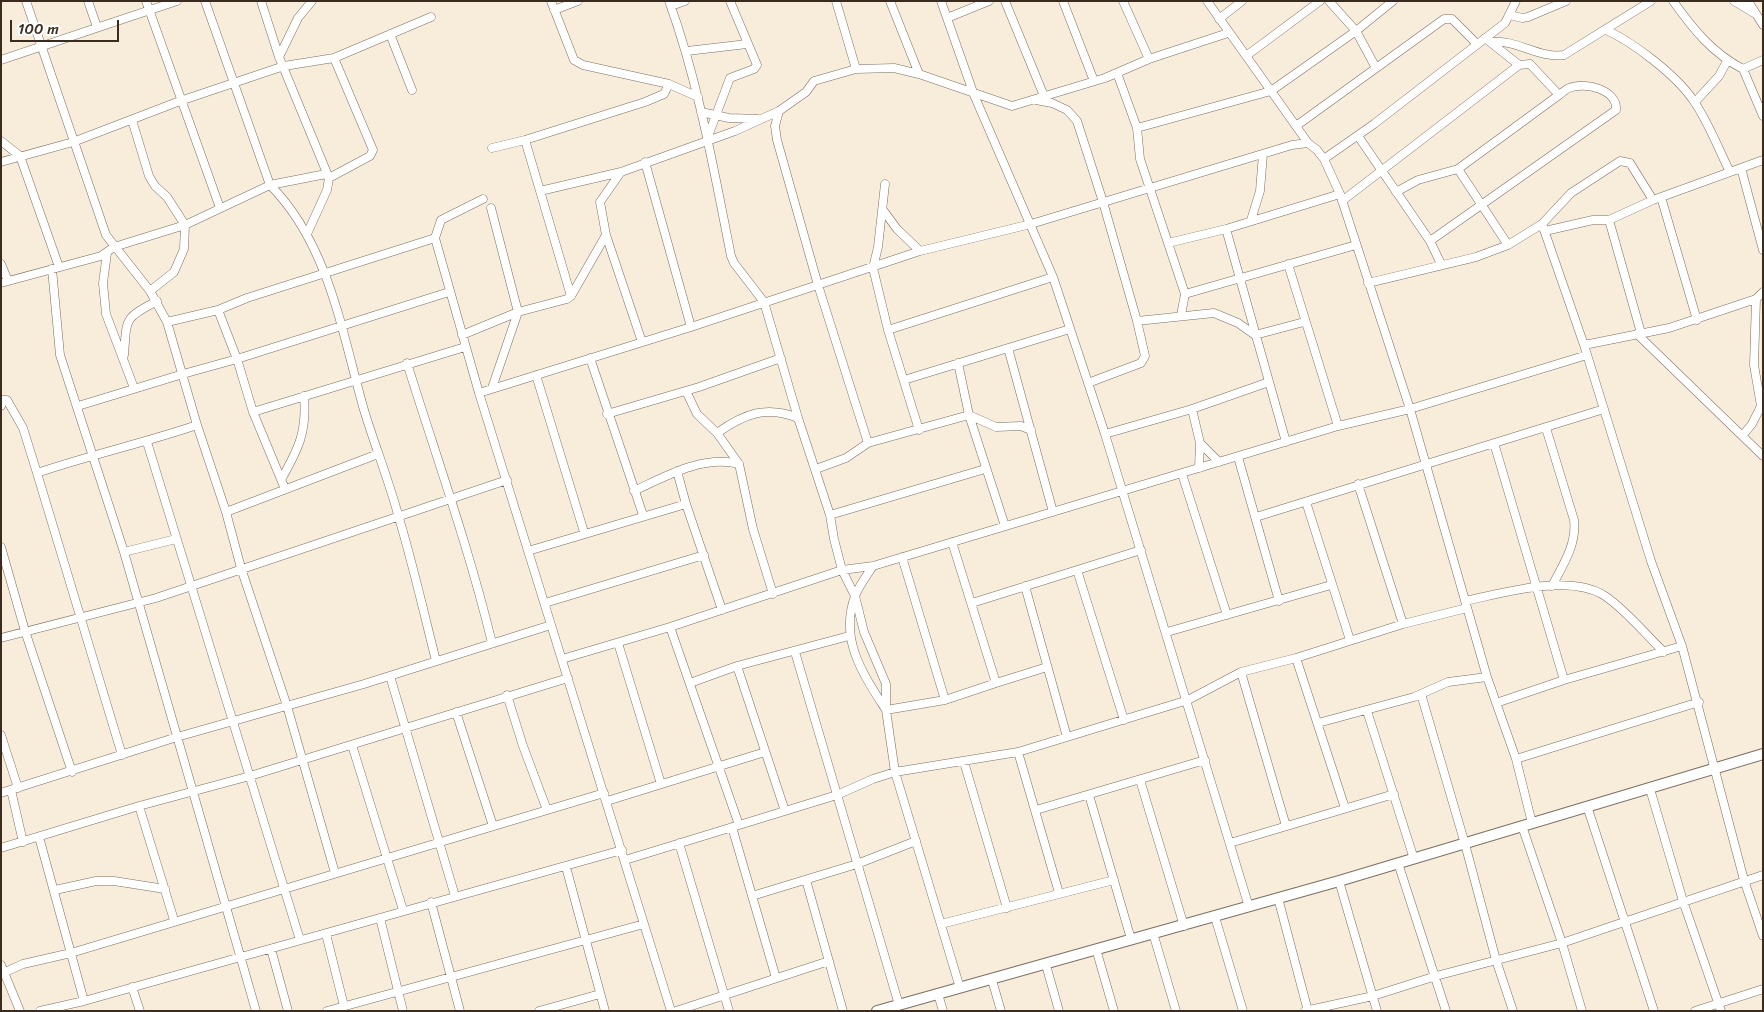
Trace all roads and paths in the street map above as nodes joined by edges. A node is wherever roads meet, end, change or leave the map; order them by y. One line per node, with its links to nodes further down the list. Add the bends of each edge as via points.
1 (26, 1): 47 (street)
2 (88, 1): 39 (street)
3 (146, 1): 32 (street)
4 (177, 1): 32 (street)
5 (205, 1): 64 (street)
6 (261, 1): 50 (street)
7 (312, 1): 50 (street, via 298,18)
8 (551, 1): 31 (street)
9 (578, 1): 31 (street)
10 (685, 1): 30 (street)
11 (836, 1): 58 (street)
12 (890, 1): 62 (street)
13 (941, 1): 36 (street)
14 (989, 1): 36 (street)
15 (1005, 1): 70 (street)
16 (1063, 1): 63 (street)
17 (1123, 1): 52 (street)
18 (1207, 1): 37 (street)
19 (1242, 1): 37 (street)
20 (1320, 1): 49 (street)
21 (1329, 1): 41 (street)
22 (1392, 1): 41 (street)
23 (1516, 1): 34 (street)
24 (1566, 1): 34 (street, via 1522,18)
25 (1651, 1): 40 (street)
26 (1673, 1): 55 (street, via 1700,38)
27 (1734, 1): 33 (street)
28 (733, 2): 45 (street)
29 (1750, 2): 33 (street)
30 (670, 3): 48 (street)
31 (554, 10): 65 (street, via 574,60 583,65)
32 (150, 11): 39 (street); 73 (street)
33 (1756, 14): 38 (street)
34 (1510, 15): 44 (street)
35 (431, 17): 43 (street)
36 (946, 18): 68 (street)
37 (1219, 19): 42 (street)
38 (1763, 25)
39 (97, 27): 47 (street)
40 (1606, 30): 44 (street, via 1564,55 1556,56 1513,42); 74 (street, via 1617,34 1664,71)
41 (1356, 31): 59 (street); 67 (street)
42 (1228, 33): 49 (street); 52 (street)
43 (390, 34): 51 (street); 66 (street)
44 (1488, 40): 46 (street); 56 (street)
45 (747, 44): 48 (street); 77 (street, via 757,65 727,81 726,94)
46 (1476, 44): 59 (street, via 1448,18); 83 (street)
47 (41, 48): 53 (street); 87 (street)
48 (687, 51): 71 (street)
49 (1246, 56): 67 (street)
50 (279, 57): 57 (street)
51 (334, 58): 57 (street); 101 (street, via 373,150 370,156)
52 (1148, 59): 61 (street)
53 (1, 60)
54 (1763, 60): 60 (street)
55 (1727, 61): 60 (street); 74 (street, via 1719,76)
56 (1518, 65): 69 (street, via 1530,64); 99 (street)
57 (284, 66): 64 (street); 101 (street)
58 (856, 68): 62 (street, via 894,68); 75 (street, via 814,81 806,92)
59 (1376, 68): 81 (street)
60 (1743, 69): 78 (street)
61 (1117, 73): 63 (street); 82 (street)
62 (919, 74): 68 (street)
63 (1094, 81): 70 (street)
64 (235, 83): 73 (street); 103 (street)
65 (670, 84): 71 (street); 85 (street, via 658,97)
66 (412, 90)
67 (1271, 91): 81 (street); 82 (street)
68 (974, 94): 72 (street, via 1012,106); 117 (street)
69 (1559, 95): 97 (street); 111 (street, via 1570,87 1595,87 1611,97 1616,110)
70 (1044, 96): 72 (street)
71 (698, 97): 76 (street)
72 (1036, 100): 110 (street, via 1052,103 1074,115)
73 (180, 101): 80 (street); 112 (street)
74 (1695, 102): 100 (street)
75 (779, 111): 79 (street); 142 (street, via 775,133)
76 (700, 112): 77 (street); 84 (street)
77 (716, 116): 79 (street); 84 (street)
78 (1763, 116)
79 (760, 119): 84 (street)
80 (132, 120): 87 (street); 118 (street, via 149,176)
81 (1296, 126): 88 (street)
82 (1137, 128): 104 (street, via 1139,152)
83 (1358, 136): 92 (street); 99 (street)
84 (707, 139): 95 (street); 150 (street, via 731,256)
85 (525, 140): 89 (street); 105 (street)
86 (1, 141): 91 (street)
87 (73, 142): 91 (street); 128 (street, via 106,235)
88 (1308, 143): 90 (street); 92 (street)
89 (492, 148)
90 (1263, 154): 104 (street); 115 (street, via 1260,191)
91 (20, 156): 94 (street); 135 (street)
92 (1324, 160): 107 (street)
93 (1763, 160): 96 (street)
94 (1, 162)
95 (646, 162): 98 (street); 159 (street)
96 (1741, 168): 100 (street); 129 (street)
97 (1458, 169): 106 (street, via 1418,180); 111 (street)
98 (621, 172): 105 (street); 122 (street, via 600,202)
99 (1381, 172): 106 (street); 107 (street)
100 (1730, 172): 109 (street)
101 (327, 176): 103 (street); 121 (street, via 327,190)
102 (885, 184): 114 (street)
103 (270, 186): 112 (street); 121 (street, via 282,197)
104 (1149, 186): 110 (street); 125 (street)
105 (540, 191): 147 (street)
106 (1396, 192): 124 (street)
107 (1341, 197): 115 (street); 126 (street)
108 (483, 199): 123 (street, via 439,221)
109 (1657, 199): 116 (street); 119 (street, via 1630,164 1620,161 1571,193); 154 (street)
110 (1103, 202): 117 (street); 155 (street)
111 (1482, 204): 124 (street); 127 (street)
112 (220, 208): 118 (street)
113 (491, 208): 152 (street)
114 (883, 210): 130 (street); 136 (street)
115 (1251, 220): 120 (street)
116 (1609, 220): 119 (street); 163 (street)
117 (1030, 224): 130 (street); 138 (street)
118 (185, 225): 128 (street); 143 (street, via 184,249 174,272)
119 (1544, 227): 127 (street); 166 (street)
120 (1226, 229): 125 (street); 139 (street)
121 (307, 234): 137 (street)
122 (606, 235): 147 (street); 165 (street)
123 (435, 238): 137 (street); 144 (street)
124 (1430, 241): 134 (street)
125 (1168, 243): 146 (street)
126 (1356, 245): 133 (street); 141 (street)
127 (1508, 245): 134 (street)
128 (114, 247): 131 (street); 143 (street)
129 (1763, 250)
130 (920, 251): 136 (street)
131 (108, 253): 135 (street); 172 (street, via 103,284 106,314)
132 (1, 264): 140 (street)
133 (1288, 264): 139 (street); 157 (street)
134 (1442, 264): 141 (street)
135 (55, 268): 140 (street); 188 (street, via 57,342)
136 (873, 268): 142 (street); 161 (street)
137 (325, 273): 151 (street); 158 (street)
138 (1053, 277): 160 (street); 161 (street)
139 (1239, 278): 146 (street); 164 (street)
140 (4, 282)
141 (1368, 283): 190 (street)
142 (818, 285): 150 (street); 207 (street)
143 (150, 291): 149 (street)
144 (449, 292): 158 (street); 162 (street)
145 (1763, 292): 148 (street)
146 (1185, 294): 153 (street)
147 (571, 296): 152 (street)
148 (1756, 299): 154 (street); 203 (street, via 1754,364 1761,406)
149 (157, 301): 156 (street); 172 (street, via 126,322)
150 (764, 302): 159 (street); 171 (street)
151 (218, 310): 156 (street); 173 (street)
152 (518, 312): 162 (street); 183 (street)
153 (1181, 316): 155 (street); 164 (street, via 1214,313 1233,320)
154 (1697, 320): 163 (street)
155 (1137, 321): 181 (street, via 1144,360)
156 (166, 322): 176 (street)
157 (1304, 322): 164 (street); 197 (street)
158 (340, 325): 173 (street); 178 (street)
159 (691, 327): 165 (street)
160 (1070, 329): 168 (street); 181 (street)
161 (888, 330): 179 (street)
162 (462, 334): 167 (street)
163 (1639, 334): 166 (street); 203 (street)
164 (1255, 335): 180 (street)
165 (642, 342): 170 (street)
166 (1584, 345): 169 (street)
167 (465, 347): 174 (street); 185 (street)
168 (1008, 348): 175 (street); 200 (street)
169 (1587, 355): 190 (street); 191 (street)
170 (590, 358): 177 (street); 193 (street)
171 (781, 358): 184 (street); 195 (street)
172 (123, 359): 182 (street)
173 (237, 360): 176 (street); 192 (street)
174 (407, 363): 178 (street); 228 (street)
175 (958, 363): 179 (street); 194 (street)
176 (182, 374): 182 (street); 196 (street)
177 (536, 375): 183 (street); 238 (street)
178 (355, 379): 186 (street); 209 (street)
179 (904, 380): 199 (street)
180 (1269, 382): 189 (street); 205 (street)
181 (1088, 383): 202 (street)
182 (134, 388): 188 (street)
183 (492, 388): 185 (street)
184 (686, 391): 193 (street); 201 (street, via 697,414)
185 (479, 393): 223 (street)
186 (304, 396): 192 (street); 222 (street, via 303,434)
187 (1, 406): 220 (street, via 6,400 23,428)
188 (78, 406): 210 (street)
189 (1192, 409): 202 (street); 208 (street)
190 (1410, 409): 197 (street); 214 (street)
191 (1604, 409): 198 (street); 277 (street)
192 (253, 412): 222 (street)
193 (607, 414): 226 (street)
194 (969, 415): 199 (street); 200 (street, via 996,427 1021,426); 218 (street)
195 (798, 418): 201 (street, via 782,412 754,414 733,422); 216 (street)
196 (197, 425): 204 (street); 231 (street)
197 (1338, 426): 205 (street)
198 (1546, 428): 206 (street); 255 (street, via 1576,532)
199 (919, 430): 207 (street)
200 (1031, 430): 232 (street)
201 (718, 433): 215 (street)
202 (1105, 434): 227 (street)
203 (1743, 435): 211 (street)
204 (146, 442): 210 (street); 239 (street)
205 (1286, 442): 212 (street)
206 (1494, 442): 214 (street); 254 (street)
207 (868, 443): 216 (street, via 846,458)
208 (1200, 443): 213 (street); 217 (street)
209 (378, 454): 225 (street); 235 (street)
210 (92, 455): 220 (street); 244 (street)
211 (1763, 456)
212 (1238, 457): 213 (street); 236 (street)
213 (1219, 462): 217 (street)
214 (1424, 463): 224 (street); 263 (street)
215 (739, 464): 219 (street, via 718,461); 257 (street, via 750,521)
216 (816, 468): 234 (street)
217 (1199, 468): 221 (street)
218 (985, 469): 234 (street); 237 (street)
219 (677, 471): 226 (street); 230 (street)
220 (37, 474): 266 (street)
221 (1182, 474): 227 (street); 265 (street)
222 (282, 478): 225 (street)
223 (507, 480): 228 (street); 243 (street)
224 (1358, 484): 229 (street); 267 (street)
225 (285, 489): 231 (street)
226 (634, 491): 233 (street)
227 (1121, 493): 232 (street); 242 (street)
228 (449, 499): 235 (street); 275 (street, via 474,571)
229 (1306, 502): 236 (street); 252 (street)
230 (686, 504): 233 (street); 245 (street)
231 (226, 512): 248 (street)
232 (1053, 512): 237 (street)
233 (643, 515): 238 (street)
234 (830, 515): 249 (street)
235 (399, 516): 248 (street); 282 (street)
236 (1256, 517): 259 (street)
237 (1005, 526): 240 (street)
238 (584, 532): 243 (street)
239 (176, 539): 244 (street); 256 (street)
240 (952, 542): 246 (street); 262 (street)
241 (1, 547): 251 (street)
242 (1141, 550): 250 (street); 271 (street)
243 (528, 551): 261 (street)
244 (124, 552): 260 (street)
245 (704, 555): 261 (street); 264 (street)
246 (902, 557): 247 (street); 294 (street)
247 (873, 566): 249 (street); 258 (street)
248 (241, 568): 256 (street); 298 (street)
249 (842, 570): 257 (street); 258 (street)
250 (1077, 570): 253 (street); 302 (street)
251 (4, 572): 270 (street)
252 (1331, 585): 259 (street); 274 (street)
253 (1025, 586): 262 (street); 284 (street)
254 (1535, 586): 255 (street); 263 (street); 289 (street)
255 (1552, 586): 279 (street, via 1587,589 1603,595)
256 (190, 587): 260 (street); 303 (street)
257 (773, 594): 264 (street)
258 (855, 596): 272 (street); 299 (street, via 864,632 886,684)
259 (1279, 601): 265 (street)
260 (137, 603): 266 (street); 307 (street)
261 (545, 603): 268 (street)
262 (972, 603): 291 (street)
263 (1466, 605): 267 (street); 288 (street)
264 (722, 610): 269 (street)
265 (1227, 615): 271 (street)
266 (82, 616): 270 (street); 313 (street)
267 (1403, 624): 274 (street)
268 (551, 625): 275 (street); 281 (street)
269 (670, 627): 276 (street); 290 (street)
270 (25, 631): 273 (street); 320 (street)
271 (1167, 632): 295 (street)
272 (849, 636): 278 (street); 299 (street, via 861,670)
273 (1, 638)
274 (1350, 640): 280 (street)
275 (492, 643): 282 (street)
276 (618, 643): 281 (street); 324 (street)
277 (1682, 646): 279 (street); 296 (street)
278 (795, 652): 283 (street); 330 (street)
279 (1664, 652): 289 (street)
280 (1296, 658): 285 (street); 304 (street)
281 (562, 659): 287 (street)
282 (436, 660): 286 (street)
283 (737, 666): 290 (street); 310 (street)
284 (1047, 668): 291 (street); 308 (street)
285 (1241, 672): 295 (street); 342 (street)
286 (390, 676): 298 (street); 305 (street)
287 (568, 678): 293 (street); 332 (street)
288 (1487, 678): 292 (street, via 1448,682); 297 (street)
289 (1564, 680): 297 (street)
290 (690, 682): 318 (street)
291 (996, 683): 294 (street)
292 (1421, 694): 300 (street); 349 (street)
293 (507, 695): 301 (street); 336 (street)
294 (945, 700): 299 (street)
295 (1188, 700): 302 (street); 316 (street)
296 (1699, 702): 315 (street); 319 (street)
297 (1496, 703): 315 (street)
298 (288, 706): 303 (street); 314 (street)
299 (886, 710): 321 (street)
300 (1367, 710): 304 (street); 329 (street)
301 (456, 712): 305 (street); 340 (street)
302 (1124, 720): 308 (street)
303 (233, 722): 307 (street); 322 (street)
304 (1318, 723): 335 (street)
305 (406, 728): 309 (street); 346 (street)
306 (1, 735): 325 (street)
307 (177, 737): 313 (street); 327 (street)
308 (1067, 737): 311 (street)
309 (352, 745): 314 (street); 352 (street)
310 (765, 752): 318 (street); 338 (street)
311 (1018, 752): 317 (street); 337 (street)
312 (1763, 754): 319 (street)
313 (122, 755): 320 (street)
314 (302, 758): 322 (street); 358 (street)
315 (1516, 759): 339 (street)
316 (1206, 760): 323 (street); 347 (street)
317 (964, 762): 321 (street); 375 (street)
318 (719, 766): 324 (street); 341 (street)
319 (1714, 768): 326 (street); 362 (street)
320 (72, 772): 325 (street)
321 (895, 772): 330 (street); 344 (street)
322 (250, 776): 327 (street); 366 (street)
323 (1140, 780): 331 (street); 383 (street)
324 (660, 784): 332 (street)
325 (14, 789): 328 (street); 345 (street)
326 (1650, 789): 334 (street); 371 (street)
327 (194, 791): 333 (street); 373 (street)
328 (1, 793)
329 (1394, 794): 335 (street); 353 (street)
330 (837, 795): 338 (street); 356 (street)
331 (1089, 795): 337 (street); 361 (street)
332 (606, 797): 336 (street); 351 (street)
333 (139, 806): 343 (street); 364 (street)
334 (1587, 806): 339 (street); 380 (street)
335 (1345, 808): 342 (street)
336 (547, 810): 340 (street)
337 (1036, 810): 367 (street)
338 (785, 811): 341 (street)
339 (1527, 825): 349 (street); 390 (street)
340 (493, 826): 346 (street)
341 (735, 826): 348 (street); 369 (street)
342 (1286, 826): 347 (street)
343 (39, 837): 345 (street); 365 (street)
344 (916, 841): 356 (street); 382 (street)
345 (23, 842): 350 (street)
346 (439, 843): 352 (street); 368 (street)
347 (1230, 843): 374 (street)
348 (679, 844): 354 (street); 410 (street)
349 (1466, 844): 353 (street); 395 (street)
350 (1, 848)
351 (622, 850): 354 (street); 357 (street)
352 (388, 858): 358 (street); 376 (street)
353 (1414, 859): 355 (street)
354 (625, 860): 381 (street)
355 (1398, 863): 363 (street); 400 (street)
356 (857, 864): 360 (street); 414 (street)
357 (566, 867): 368 (street); 389 (street)
358 (335, 874): 366 (street)
359 (1763, 875): 362 (street)
360 (806, 880): 369 (street); 396 (street)
361 (1114, 880): 367 (street); 387 (street)
362 (1744, 880): 371 (street); 386 (street)
363 (1339, 881): 370 (street); 411 (street)
364 (165, 888): 365 (street, via 96,881); 379 (street)
365 (55, 890): 393 (street)
366 (284, 890): 373 (street); 388 (street)
367 (1059, 893): 375 (street)
368 (455, 896): 372 (street)
369 (752, 896): 402 (street)
370 (1278, 898): 374 (street); 417 (street)
371 (1683, 901): 380 (street); 415 (street)
372 (431, 902): 376 (street); 401 (street)
373 (227, 906): 379 (street); 394 (street)
374 (1249, 907): 377 (street)
375 (1007, 908): 382 (street)
376 (403, 910): 378 (street)
377 (1215, 917): 383 (street); 437 (street)
378 (380, 918): 385 (street); 407 (street)
379 (174, 920): 393 (street)
380 (1625, 921): 390 (street); 442 (street)
381 (644, 924): 389 (street); 428 (street)
382 (941, 924): 405 (street)
383 (1184, 926): 384 (street)
384 (1153, 933): 387 (street); 436 (street)
385 (326, 934): 388 (street); 413 (street)
386 (1763, 936)
387 (1131, 939): 392 (street)
388 (300, 940): 391 (street)
389 (586, 940): 401 (street); 408 (street)
390 (1562, 943): 395 (street); 441 (street)
391 (271, 949): 394 (street); 422 (street)
392 (1096, 949): 398 (street); 435 (street)
393 (71, 953): 399 (street, via 23,964); 412 (street)
394 (242, 957): 404 (street); 421 (street)
395 (1496, 960): 400 (street); 440 (street)
396 (829, 961): 402 (street); 431 (street)
397 (1, 965): 399 (street)
398 (1046, 965): 403 (street); 434 (street)
399 (3, 974): 418 (street)
400 (1436, 976): 411 (street); 439 (street)
401 (451, 977): 407 (street); 425 (street)
402 (776, 978): 410 (street)
403 (992, 980): 405 (street); 433 (street)
404 (132, 987): 412 (street); 420 (street)
405 (960, 988): 409 (street)
406 (1763, 989): 415 (street)
407 (398, 992): 413 (street); 424 (street)
408 (600, 994): 426 (street); 427 (street)
409 (938, 994): 414 (street); 432 (street)
410 (725, 995): 429 (street); 430 (street)
411 (1373, 996): 417 (street); 438 (street)
412 (84, 1002): 419 (street)
413 (344, 1006): 423 (street)
414 (899, 1006): 416 (street)
415 (1720, 1007): 443 (street)
416 (879, 1010)
417 (1307, 1010)
418 (20, 1011)
419 (40, 1011)
420 (140, 1011)
421 (256, 1011)
422 (288, 1011)
423 (327, 1011)
424 (403, 1011)
425 (460, 1011)
426 (539, 1011)
427 (605, 1011)
428 (670, 1011)
429 (676, 1011)
430 (730, 1011)
431 (843, 1011)
432 (943, 1011)
433 (1001, 1011)
434 (1058, 1011)
435 (1114, 1011)
436 (1176, 1011)
437 (1243, 1011)
438 (1377, 1011)
439 (1446, 1011)
440 (1513, 1011)
441 (1582, 1011)
442 (1654, 1011)
443 (1695, 1011)

